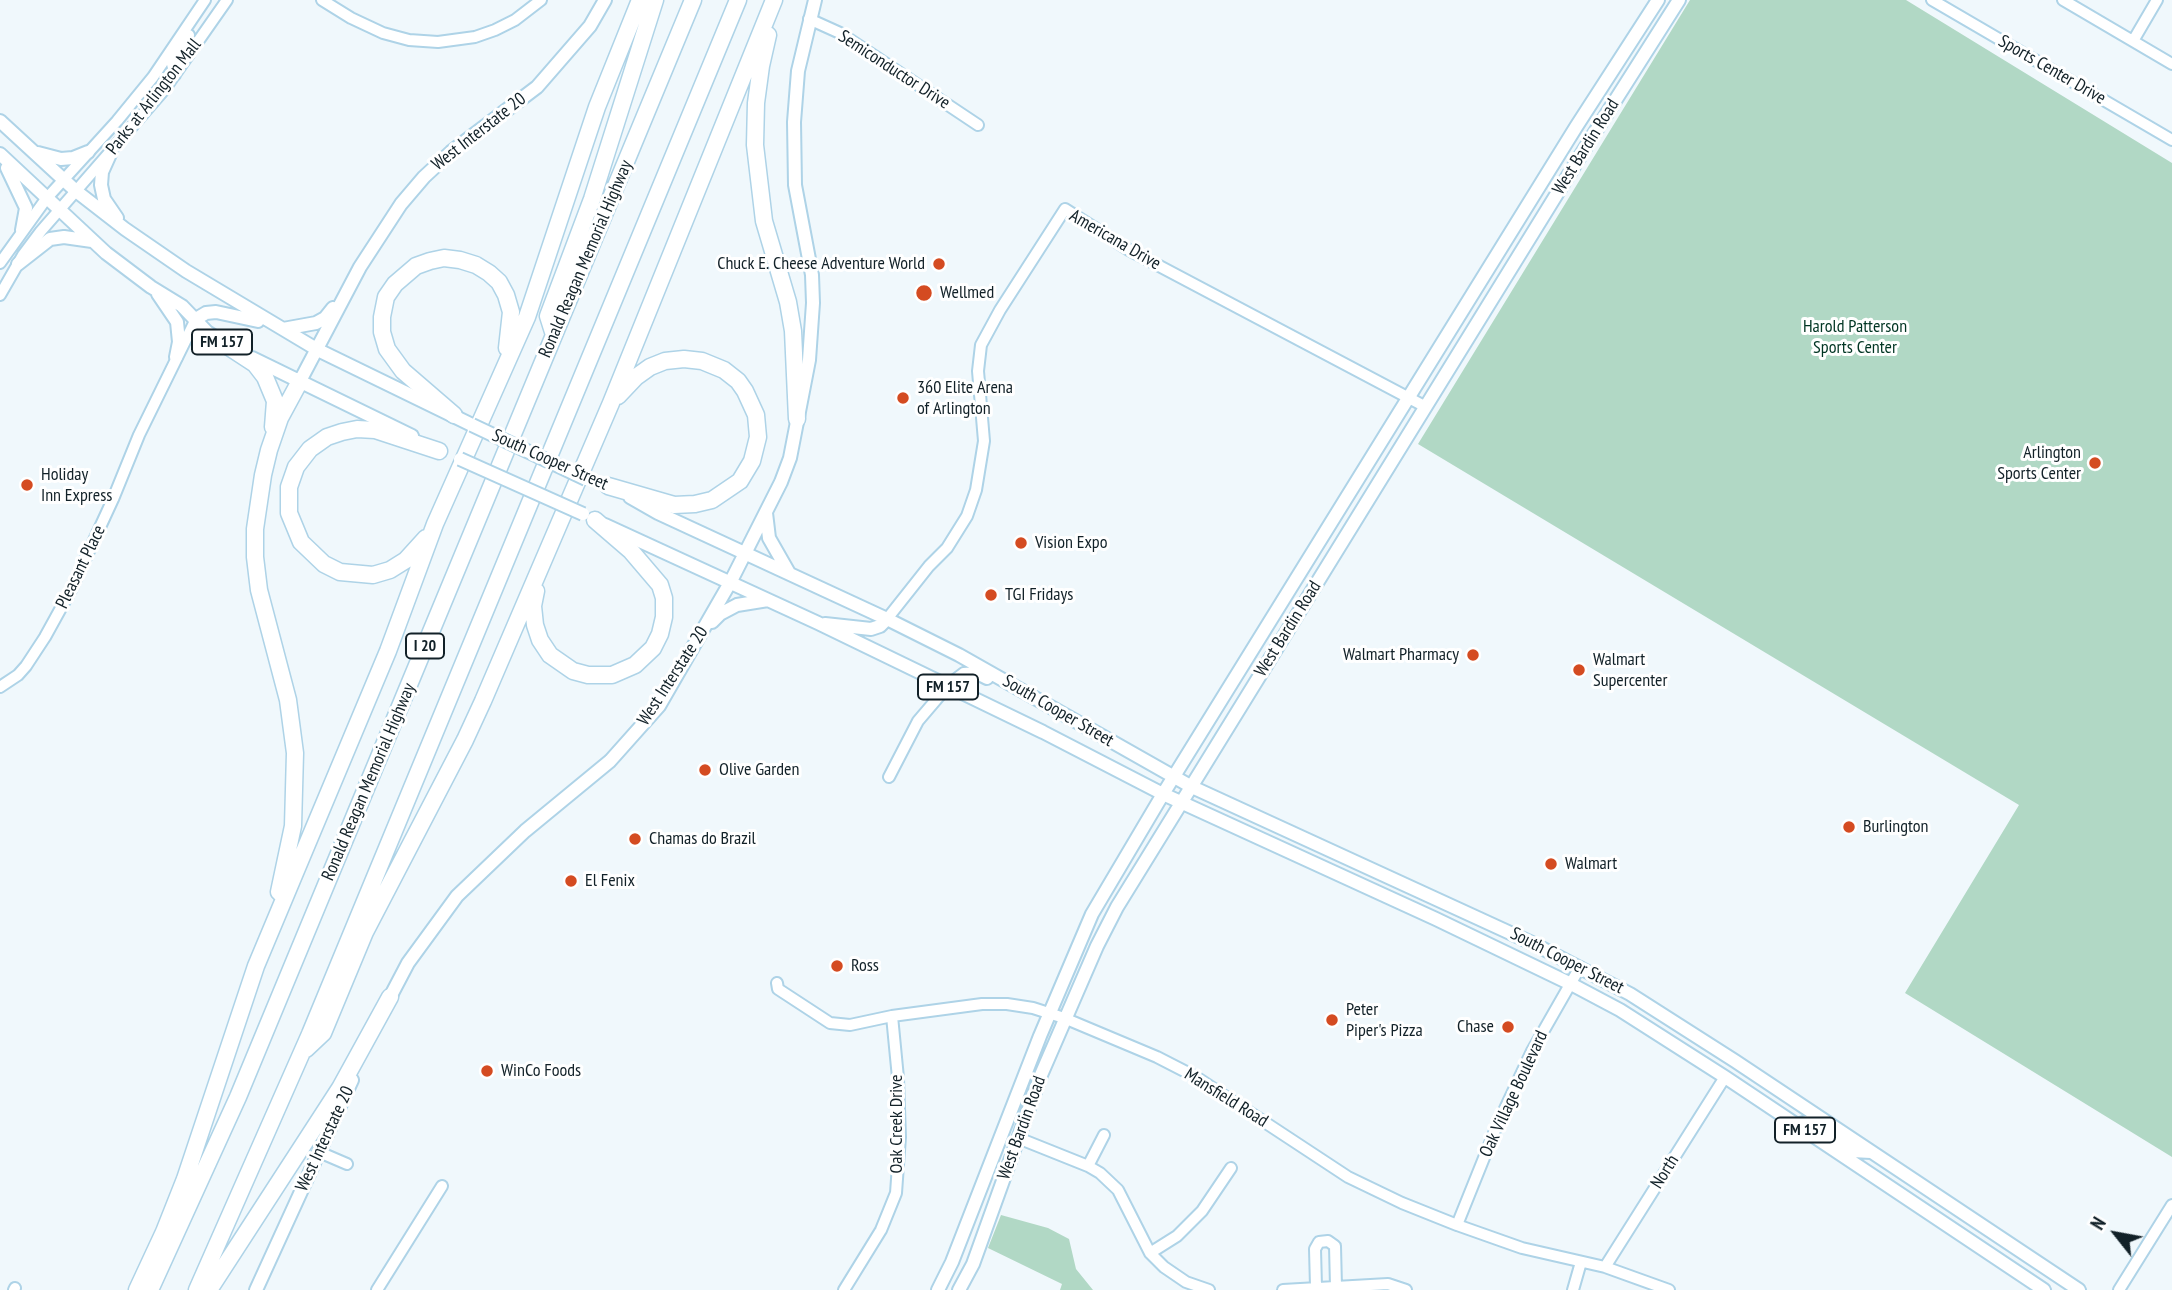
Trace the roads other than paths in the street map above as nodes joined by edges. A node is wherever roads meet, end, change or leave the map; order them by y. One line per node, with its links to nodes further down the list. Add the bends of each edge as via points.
1 (205, 0): 17 (street, Parks at Arlington Mall)
2 (227, 0): 22 (street, Parks at Arlington Mall)
3 (323, 0): 4 (street, via 383,33 438,42 495,30)
4 (541, 0)
5 (605, 0): 42 (main road, West Interstate 20, via 590,26 537,87 424,177 401,204)
6 (640, 0): 52 (highway, via 597,107 527,317)
7 (655, 0): 47 (highway, via 596,186 548,316)
8 (693, 0): 47 (highway, Ronald Reagan Memorial Highway / I 20)
9 (738, 0): 90 (highway, I 20)
10 (775, 0): 54 (highway); 57 (highway, via 761,66 755,145 764,221 793,331)
11 (815, 0): 18 (main road, West Interstate 20)
12 (1658, 0): 26 (main road, West Bardin Road)
13 (1679, 0): 27 (main road, West Bardin Road)
14 (1932, 0): 28 (street, Sports Center Drive)
15 (2063, 0): 19 (street)
16 (2157, 0): 19 (street)
17 (192, 19): 21 (street, Parks at Arlington Mall); 22 (street, via 188,38 172,64)
18 (809, 19): 25 (street, Semiconductor Drive, via 840,33); 57 (main road, West Interstate 20, via 798,71 794,172 813,275 813,303 809,360)
19 (2133, 41): 20 (street)
20 (2172, 64)
21 (157, 70): 23 (street, via 160,84); 30 (street, Parks at Arlington Mall)
22 (175, 75): 23 (street, Parks at Arlington Mall)
23 (140, 118): 31 (street, Parks at Arlington Mall)
24 (0, 121): 29 (main road, South Cooper Street / FM 157)
25 (978, 125)
26 (1576, 127): 27 (main road); 53 (main road, West Bardin Road)
27 (1592, 137): 55 (main road, West Bardin Road)
28 (2172, 140)
29 (32, 151): 30 (main road, via 61,159); 33 (main road, South Cooper Street / FM 157)
30 (88, 152): 33 (street, Parks at Arlington Mall)
31 (111, 152): 34 (street, Parks at Arlington Mall); 37 (main road, via 101,185 104,199)
32 (0, 155): 35 (main road, South Cooper Street / FM 157); 38 (main road, via 24,201)
33 (59, 184): 34 (main road, South Cooper Street / FM 157); 35 (street, Parks at Arlington Mall)
34 (76, 191): 36 (street, Parks at Arlington Mall); 37 (main road, South Cooper Street / FM 157)
35 (46, 199): 36 (main road, South Cooper Street / FM 157); 38 (street, Parks at Arlington Mall)
36 (59, 210): 39 (main road, South Cooper Street / FM 157); 41 (street, Parks at Arlington Mall)
37 (125, 229): 46 (main road, South Cooper Street / FM 157)
38 (22, 230): 40 (street, Parks at Arlington Mall)
39 (94, 242): 41 (main road, via 50,239); 43 (main road, South Cooper Street / FM 157)
40 (0, 263)
41 (18, 264): 44 (street, Parks at Arlington Mall)
42 (352, 282): 46 (main road, via 325,318); 49 (main road, West Interstate 20)
43 (153, 288): 45 (main road, South Cooper Street / FM 157); 50 (main road, via 177,322)
44 (1, 291)
45 (196, 318): 46 (main road, via 216,312); 48 (main road, South Cooper Street / FM 157); 50 (street, Pleasant Place)
46 (278, 327): 49 (main road, South Cooper Street / FM 157)
47 (554, 335): 112 (highway, Ronald Reagan Memorial Highway / I 20, via 238,1097)
48 (229, 347): 51 (main road, South Cooper Street / FM 157); 58 (highway, via 255,364 273,391 275,414)
49 (317, 350): 51 (main road, West Interstate 20); 56 (main road, South Cooper Street / FM 157)
50 (176, 357): 74 (street, Pleasant Place, via 72,588 26,666)
51 (300, 381): 58 (highway); 59 (main road, South Cooper Street / FM 157)
52 (492, 396): 56 (highway, via 511,327 511,312 499,282 489,272 460,260 444,258 416,266 386,297 382,332 402,371); 63 (highway)
53 (1410, 398): 55 (street, Americana Drive); 68 (main road, West Bardin Road); 71 (street, Americana Drive, via 1129,250 1065,209 981,345 978,371 984,441 967,516 947,548)
54 (611, 403): 60 (highway, via 650,367 665,361 702,360 738,381 756,415 758,437 752,461 740,481 712,500 674,505); 64 (highway)
55 (1426, 407): 69 (main road, West Bardin Road)
56 (454, 415): 60 (main road, South Cooper Street / FM 157, bridge)
57 (797, 419): 61 (main road, West Interstate 20, via 790,458)
58 (269, 450): 82 (highway, via 262,475 255,557 261,601 292,722 296,787 288,859)
59 (439, 451): 62 (main road, South Cooper Street / FM 157, bridge); 63 (highway, via 375,430 342,432 310,449 296,467 289,487 289,513 301,542 340,572 373,575 390,570 421,546)
60 (608, 486): 65 (main road, South Cooper Street / FM 157)
61 (767, 510): 65 (main road, West Interstate 20); 66 (main road, via 769,538)
62 (589, 517): 64 (highway, via 644,565 664,598 664,617 653,648 625,671 602,676 573,671 540,640 533,606); 67 (main road, South Cooper Street / FM 157)
63 (435, 524): 82 (highway, via 388,651)
64 (551, 541): 90 (highway, via 474,720 365,932 323,1033)
65 (745, 552): 66 (main road, South Cooper Street / FM 157); 67 (main road, West Interstate 20)
66 (790, 573): 71 (main road, South Cooper Street / FM 157)
67 (731, 581): 70 (main road, South Cooper Street / FM 157); 73 (main road, West Interstate 20)
68 (1295, 581): 69 (main road); 78 (main road, West Bardin Road)
69 (1312, 590): 79 (main road, West Bardin Road)
70 (771, 601): 72 (main road, South Cooper Street / FM 157); 73 (main road, via 737,605)
71 (887, 618): 72 (main road, via 871,629); 76 (main road, South Cooper Street / FM 157)
72 (818, 623): 75 (main road, South Cooper Street / FM 157)
73 (704, 629): 86 (main road, West Interstate 20, via 659,706 637,733 457,896 408,963)
74 (0, 687)
75 (947, 687): 76 (main road, via 964,674 977,673); 77 (street, via 918,721); 80 (main road, South Cooper Street / FM 157)
76 (1030, 695): 78 (main road, South Cooper Street / FM 157)
77 (889, 776)
78 (1174, 777): 79 (main road, South Cooper Street / FM 157); 80 (main road, West Bardin Road)
79 (1192, 787): 81 (main road, West Bardin Road); 83 (main road, South Cooper Street / FM 157)
80 (1163, 794): 81 (main road, South Cooper Street / FM 157); 87 (main road, West Bardin Road, via 1092,914)
81 (1182, 803): 85 (main road, South Cooper Street / FM 157); 89 (main road, West Bardin Road, via 1117,907)
82 (256, 967): 111 (highway, via 185,1180)
83 (1580, 967): 85 (street, Oak Village Boulevard); 92 (main road, South Cooper Street / FM 157, via 1630,994)
84 (777, 982): 88 (street, Mansfield Road, via 778,989 830,1023 850,1025)
85 (1570, 984): 91 (main road, South Cooper Street / FM 157, via 1620,1010); 105 (street, Oak Village Boulevard, via 1532,1051)
86 (390, 997): 96 (main road, West Interstate 20); 114 (highway, via 340,1088)
87 (1049, 1013): 88 (street, Mansfield Road, via 982,1004); 89 (street, Mansfield Road); 118 (main road, West Bardin Road)
88 (892, 1016): 117 (street, Oak Creek Drive, via 900,1137 897,1193 881,1230)
89 (1064, 1018): 95 (main road, West Bardin Road); 105 (street, Mansfield Road, via 1196,1077 1348,1177)
90 (300, 1056): 113 (highway, I 20)
91 (1727, 1079): 92 (main road, via 1745,1082 1778,1103); 93 (main road, South Cooper Street / FM 157); 108 (street, North)
92 (1788, 1097): 97 (main road, South Cooper Street / FM 157)
93 (1797, 1125): 97 (main road, via 1807,1122 1852,1151); 104 (main road, South Cooper Street / FM 157)
94 (1104, 1135): 99 (street)
95 (1018, 1138): 99 (street); 119 (main road, West Bardin Road, via 973,1264)
96 (319, 1152): 98 (street); 115 (main road, West Interstate 20)
97 (1871, 1152): 102 (main road, South Cooper Street / FM 157)
98 (347, 1164)
99 (1088, 1166): 106 (street, via 1118,1190)
100 (1231, 1167): 106 (street, via 1202,1211 1177,1236)
101 (442, 1186): 116 (street)
102 (1942, 1198): 104 (main road); 126 (main road, South Cooper Street / FM 157)
103 (2172, 1205): 127 (street)
104 (1932, 1215): 125 (main road, South Cooper Street / FM 157)
105 (1457, 1225): 107 (street, Mansfield Road)
106 (1150, 1253): 120 (street, via 1186,1282)
107 (1581, 1262): 108 (street, Mansfield Road); 123 (street)
108 (1605, 1267): 124 (street, Mansfield Road)
109 (1316, 1287): 110 (street); 110 (street, via 1315,1249 1319,1242 1328,1241 1335,1247); 121 (street)
110 (1336, 1287): 122 (street, via 1388,1284)
111 (137, 1290)
112 (150, 1290)
113 (197, 1290)
114 (209, 1290)
115 (256, 1290)
116 (377, 1290)
117 (844, 1290)
118 (938, 1290)
119 (959, 1290)
120 (1209, 1290)
121 (1283, 1290)
122 (1406, 1290)
123 (1573, 1290)
124 (1670, 1290)
125 (2044, 1290)
126 (2079, 1290)
127 (2119, 1290)

